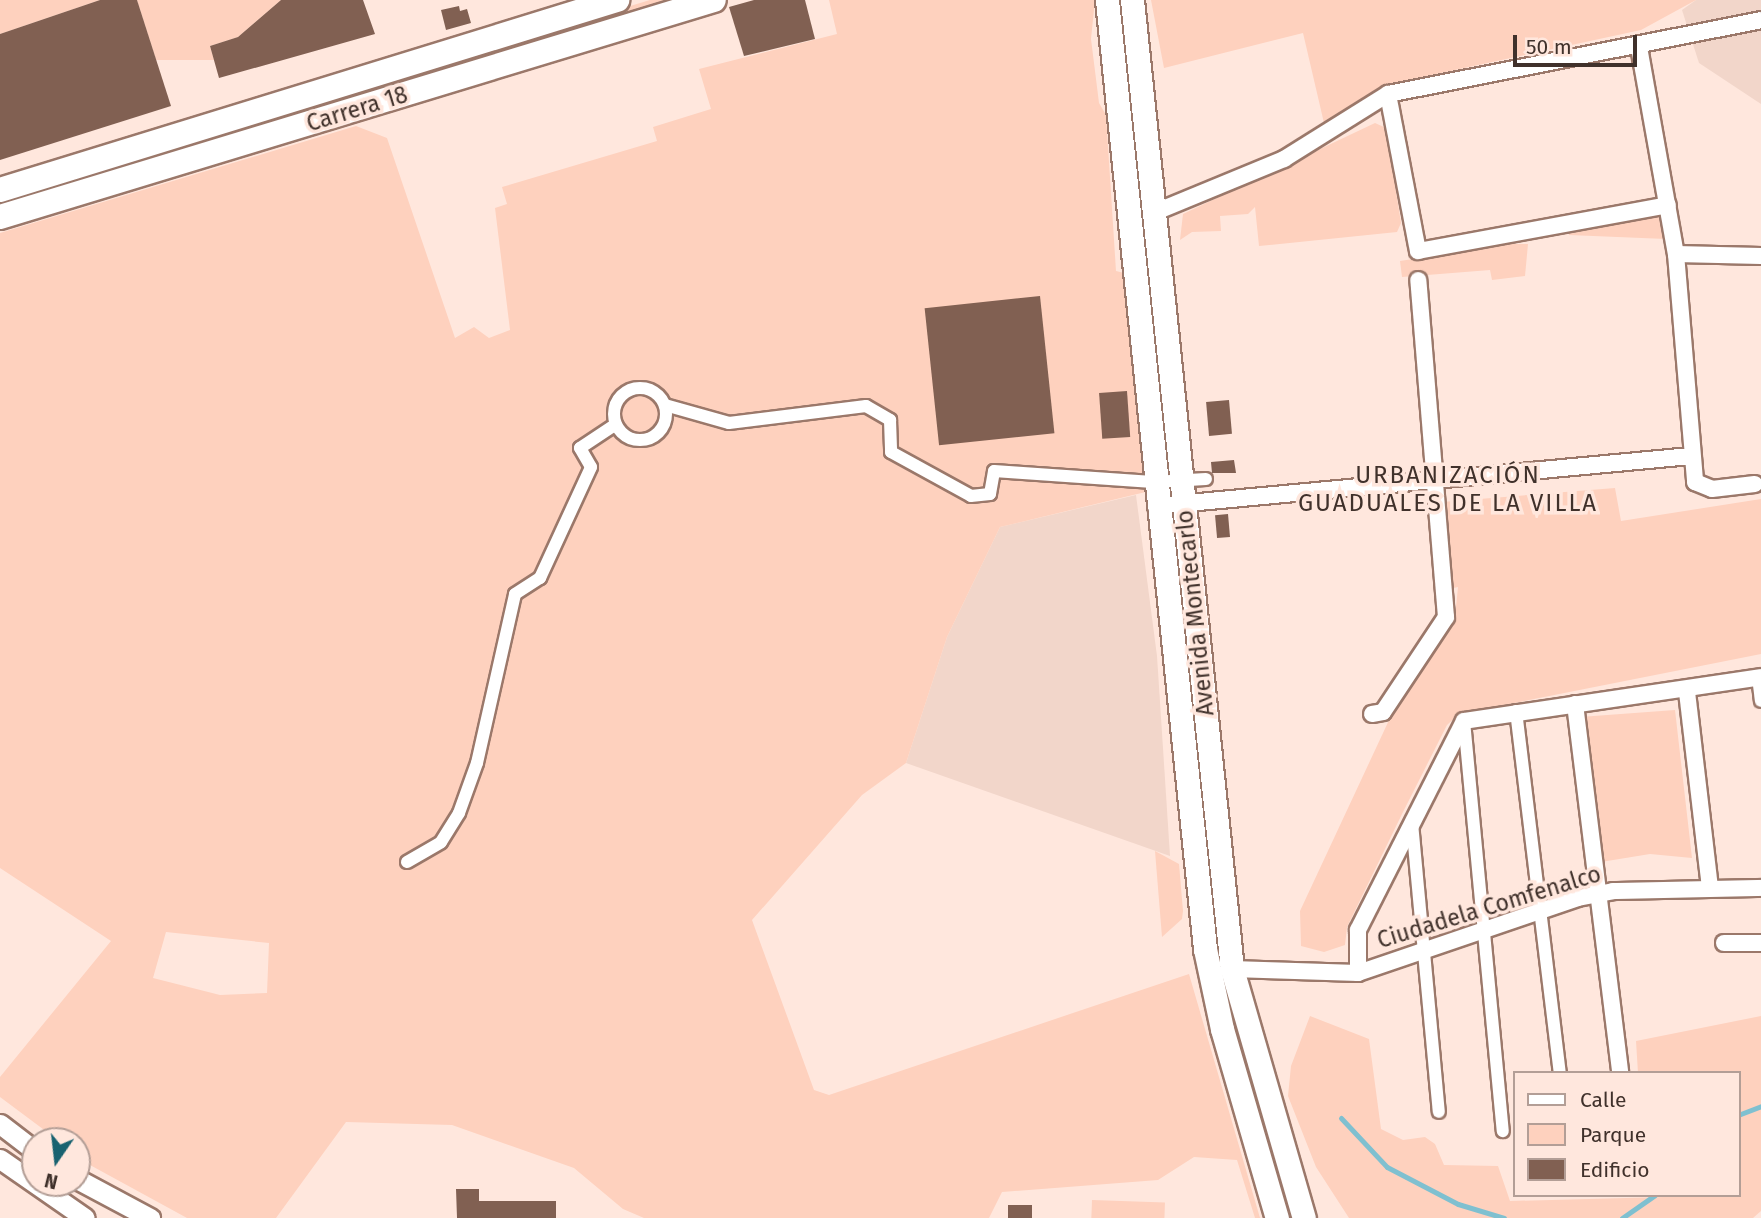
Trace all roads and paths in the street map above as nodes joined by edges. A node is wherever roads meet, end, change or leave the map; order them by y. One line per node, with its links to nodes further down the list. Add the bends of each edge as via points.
1 (617, 0): 8 (main road, Carrera 18)
2 (714, 0): 11 (main road, Carrera 18)
3 (1107, 0): 20 (main road, Avenida Montecarlo)
4 (1132, 0): 10 (main road, Avenida Montecarlo)
5 (1761, 20): 6 (street)
6 (1639, 47): 7 (street); 9 (street)
7 (1388, 94): 9 (street, via 1418,251); 10 (street, via 1284,159)
8 (0, 190)
9 (1668, 205): 12 (street)
10 (1153, 213): 22 (main road, Avenida Montecarlo)
11 (0, 217)
12 (1676, 254): 13 (street); 17 (street)
13 (1761, 257)
14 (1418, 280): 19 (street)
15 (665, 405): 16 (street, via 666,420 653,437 634,439); 16 (street, via 654,392 631,390 618,401); 20 (street, via 729,423 866,406 890,420 891,452 971,496 990,494 994,471)
16 (617, 424): 32 (street, via 580,448 592,467 540,578 515,594 477,763 459,813 441,842)
17 (1691, 456): 19 (street); 21 (street, via 1699,487)
18 (1206, 479): 22 (street)
19 (1436, 479): 22 (street); 29 (street, via 1446,617 1382,712)
20 (1153, 482): 22 (street); 23 (main road, Avenida Montecarlo)
21 (1755, 484)
22 (1183, 491): 23 (street); 41 (main road, Avenida Montecarlo)
23 (1156, 506): 53 (main road, Avenida Montecarlo, via 1205,949 1222,1030)
24 (1760, 677): 25 (street); 26 (street)
25 (1687, 692): 27 (street); 33 (street)
26 (1761, 701)
27 (1575, 704): 28 (street); 35 (street)
28 (1516, 711): 30 (street); 36 (street)
29 (1373, 714)
30 (1464, 721): 31 (street); 37 (street)
31 (1412, 818): 40 (street); 42 (street, via 1358,930)
32 (407, 862)
33 (1710, 888): 34 (street, Ciudadela Comfenalco); 35 (street, Ciudadela Comfenalco)
34 (1761, 888)
35 (1596, 894): 36 (street, Ciudadela Comfenalco); 44 (street)
36 (1538, 911): 37 (street, Ciudadela Comfenalco); 43 (street)
37 (1483, 930): 40 (street, Ciudadela Comfenalco); 47 (street)
38 (1724, 943): 39 (street)
39 (1761, 943)
40 (1427, 949): 42 (street, Ciudadela Comfenalco); 45 (street)
41 (1232, 969): 42 (street, Ciudadela Comfenalco); 54 (main road, Avenida Montecarlo)
42 (1358, 972)
43 (1560, 1071)
44 (1620, 1071)
45 (1439, 1112)
46 (0, 1124): 48 (street)
47 (1503, 1131)
48 (21, 1140)
49 (0, 1159): 51 (street)
50 (91, 1186): 52 (street)
51 (85, 1218)
52 (150, 1218)
53 (1277, 1218)
54 (1304, 1218)

